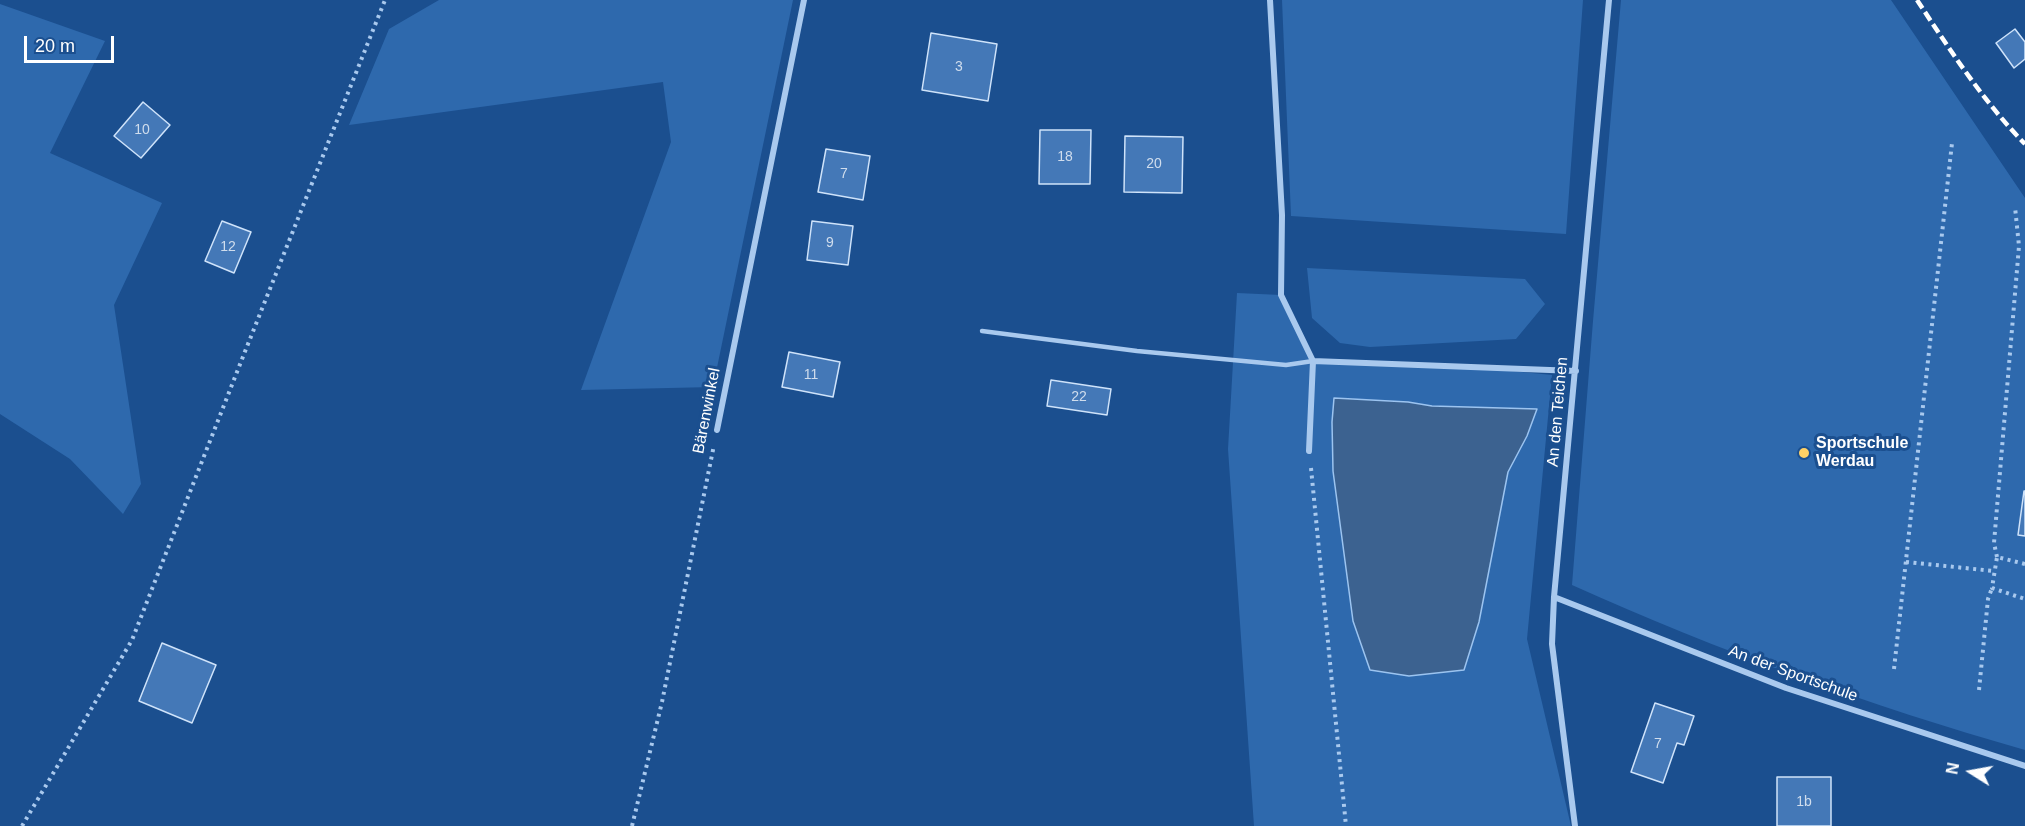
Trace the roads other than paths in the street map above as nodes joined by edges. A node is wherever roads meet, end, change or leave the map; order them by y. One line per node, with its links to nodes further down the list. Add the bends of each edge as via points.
1 (804, 0): 7 (street, Bärenwinkel)
2 (1270, 0): 5 (street, via 1282,215 1281,295)
3 (1609, 0): 6 (street, An den Teichen)
4 (982, 331): 5 (lane, via 1286,365)
5 (1313, 361): 6 (street); 8 (street)
6 (1576, 370): 9 (street, An den Teichen)
7 (717, 430)
8 (1309, 451)
9 (1554, 597): 10 (street, An der Sportschule, via 1786,688); 11 (street, An den Teichen, via 1552,644)
10 (2025, 766)
11 (1575, 826)

